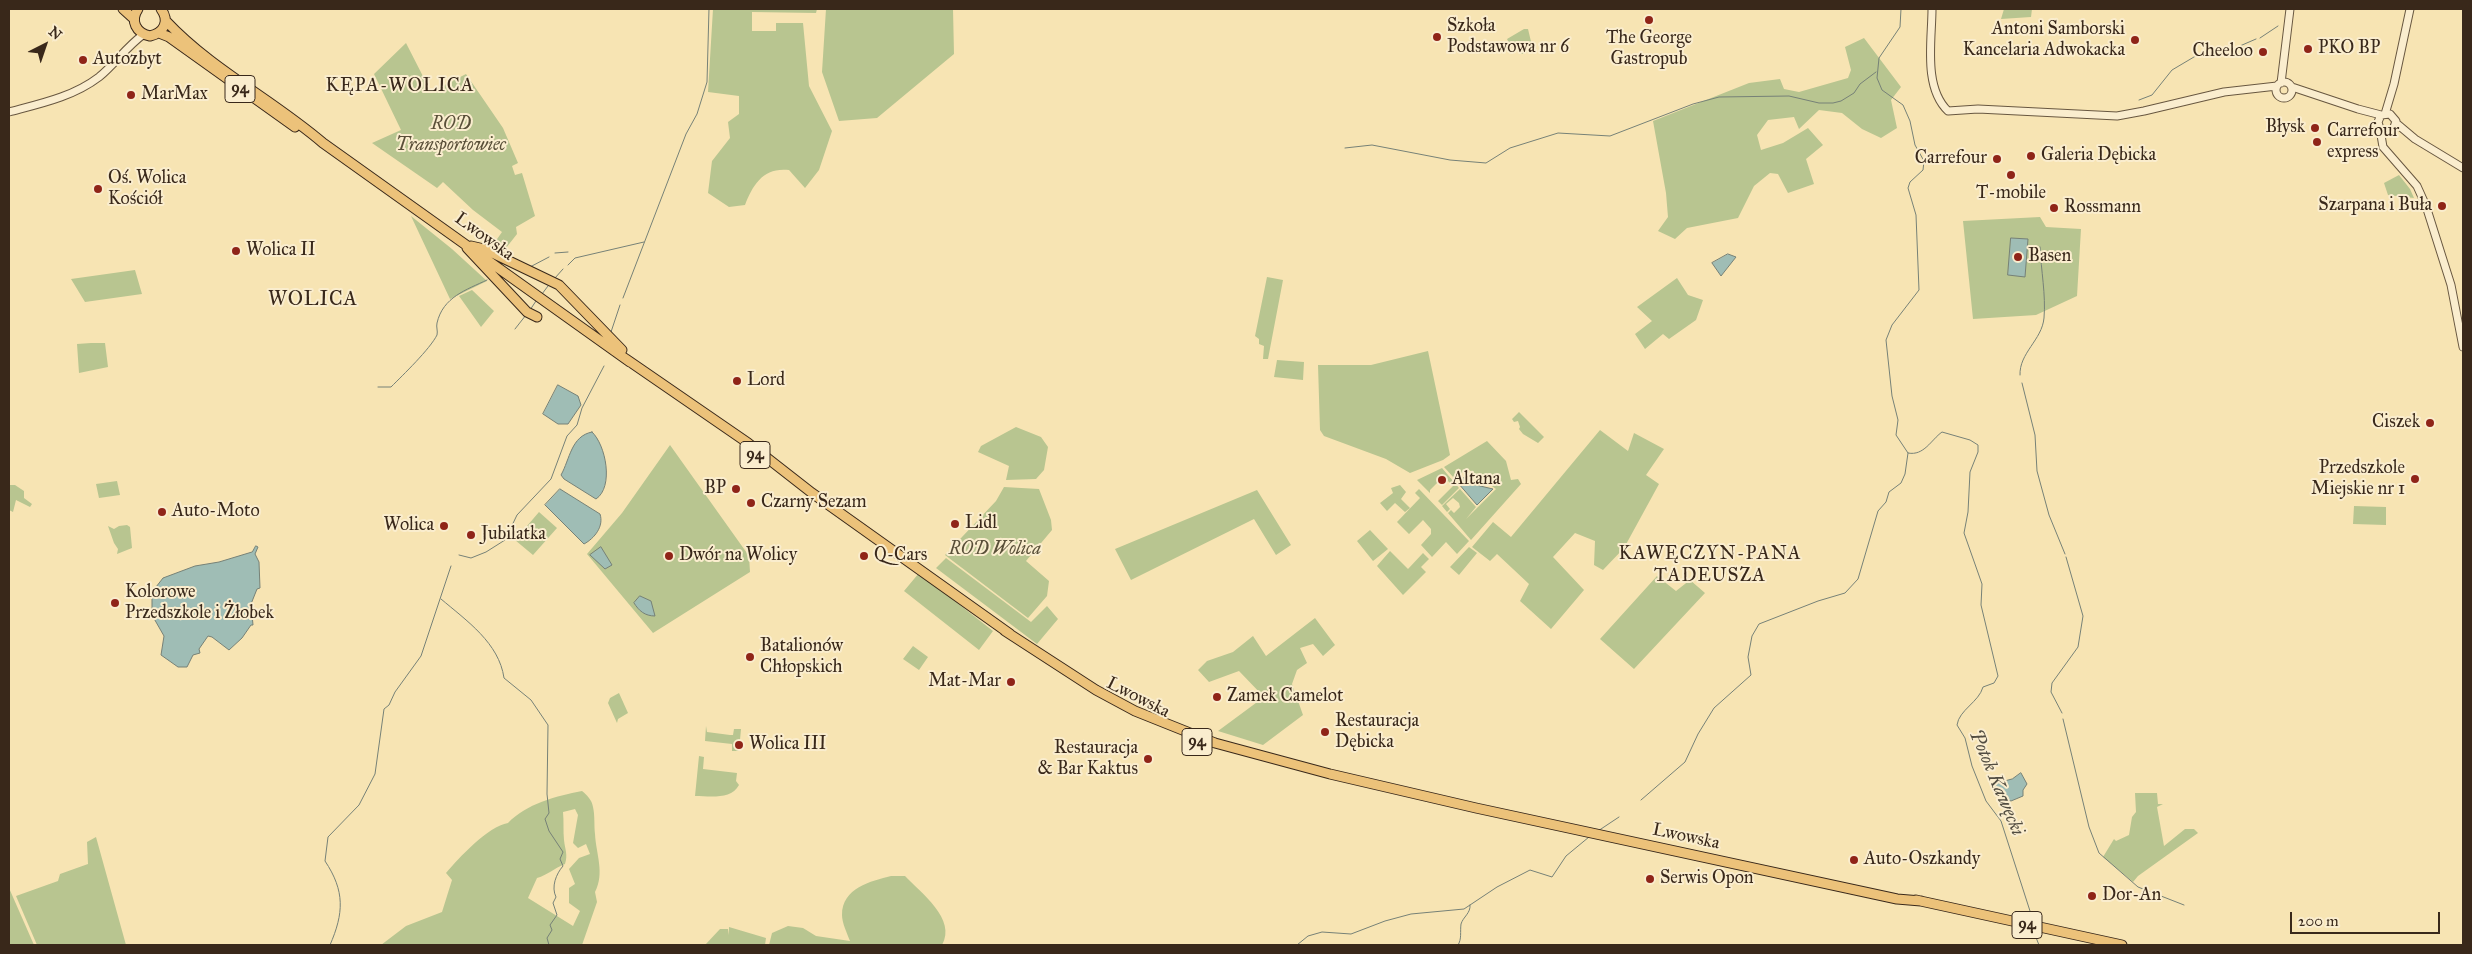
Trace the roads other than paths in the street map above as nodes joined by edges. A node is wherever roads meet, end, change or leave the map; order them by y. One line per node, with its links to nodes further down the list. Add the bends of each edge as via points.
1 (122, 9): 8 (main road)
2 (138, 9): 8 (main road)
3 (162, 9): 7 (main road, 94)
4 (1932, 9): 10 (street, via 1933,81 1940,103 1948,110 2117,116 2224,92)
5 (2290, 9): 10 (street)
6 (2410, 9): 12 (street)
7 (166, 21): 9 (main road); 16 (main road, Lwowska / 94, via 201,53)
8 (138, 27): 9 (main road, via 150,36); 11 (street, via 129,45 107,70 86,86)
9 (158, 33): 16 (main road, Lwowska / 94)
10 (2284, 87): 12 (street, via 2330,98)
11 (9, 112)
12 (2383, 119): 13 (street); 14 (street); 17 (street)
13 (2396, 123): 14 (street); 15 (street)
14 (2390, 131): 15 (street); 17 (street)
15 (2415, 139): 18 (street)
16 (323, 143): 19 (main road, Lwowska / 94)
17 (2383, 147): 21 (street, via 2417,186 2426,206 2451,285)
18 (2463, 168)
19 (464, 243): 20 (main road, via 472,256 527,312); 22 (main road, Lwowska / 94); 23 (main road, via 484,249 559,285)
20 (537, 317)
21 (2463, 347)
22 (626, 359): 23 (main road, Lwowska / 94); 24 (main road, Lwowska / 94, via 698,414)
23 (642, 369): 24 (main road, Lwowska / 94, via 782,468)
24 (812, 493): 25 (main road, Lwowska / 94, via 1073,681 1119,708 1187,739 1244,757)
25 (2122, 945)

